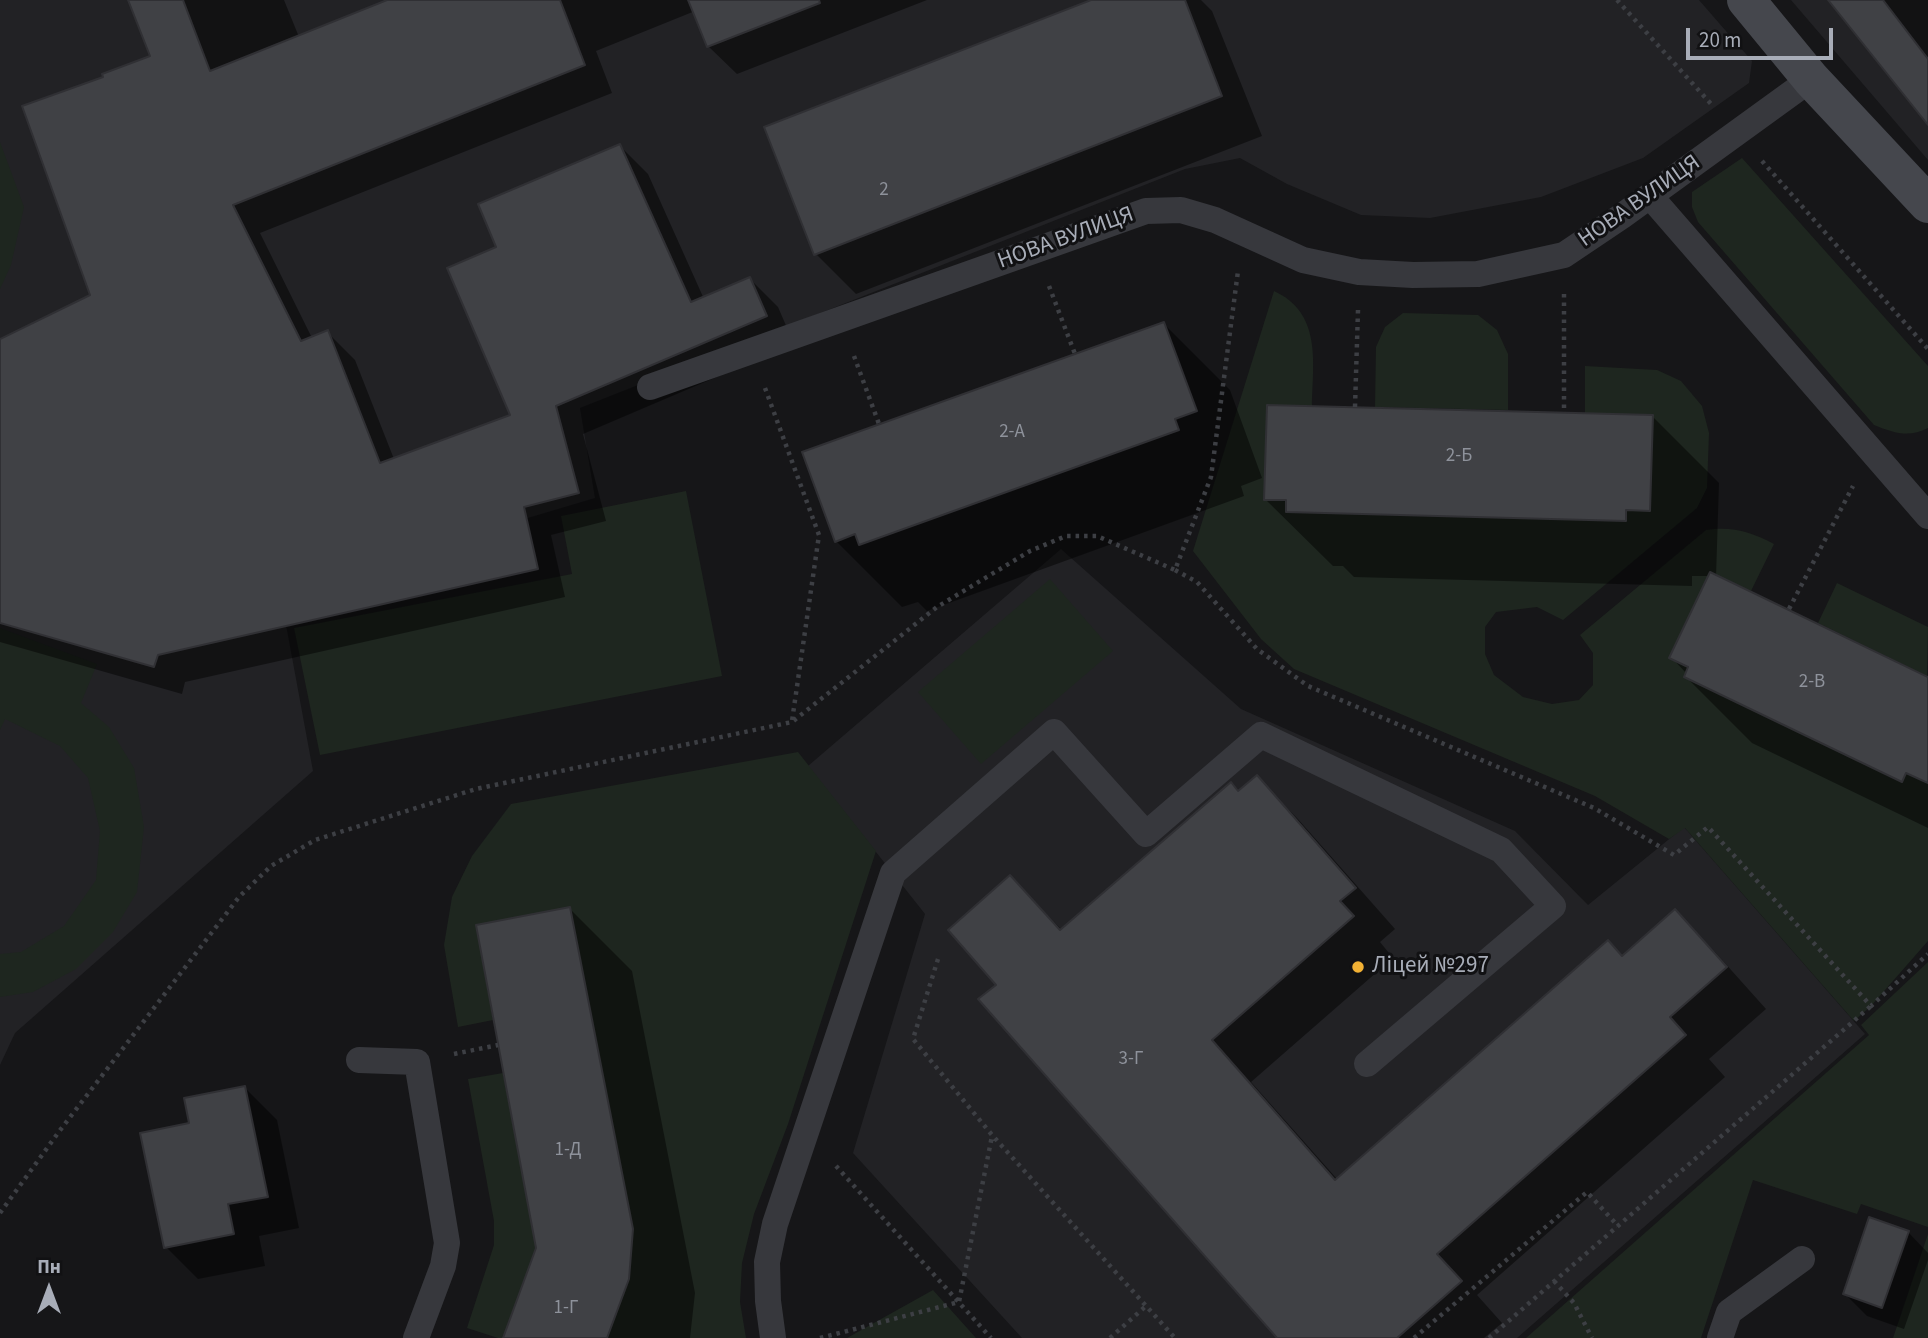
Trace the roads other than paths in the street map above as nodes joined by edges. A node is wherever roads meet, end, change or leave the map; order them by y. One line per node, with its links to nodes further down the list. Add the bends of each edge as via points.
1 (1746, 0): 2 (main road)
2 (1811, 79): 3 (lane, НОВА ВУЛИЦЯ); 4 (main road)
3 (1650, 196): 5 (lane, НОВА ВУЛИЦЯ, via 1564,255 1478,274 1359,272 1303,260 1181,210 1146,211); 6 (lane)
4 (1928, 204)
5 (650, 387)
6 (1928, 516)
7 (359, 1060): 10 (lane, via 417,1062 447,1243)
8 (1367, 1064): 11 (lane, via 1553,906 1501,850 1261,735 1146,834 1054,732 893,873 775,1224 767,1262)
9 (1802, 1259): 12 (lane, via 1729,1312)
10 (416, 1338)
11 (773, 1338)
12 (1720, 1338)

